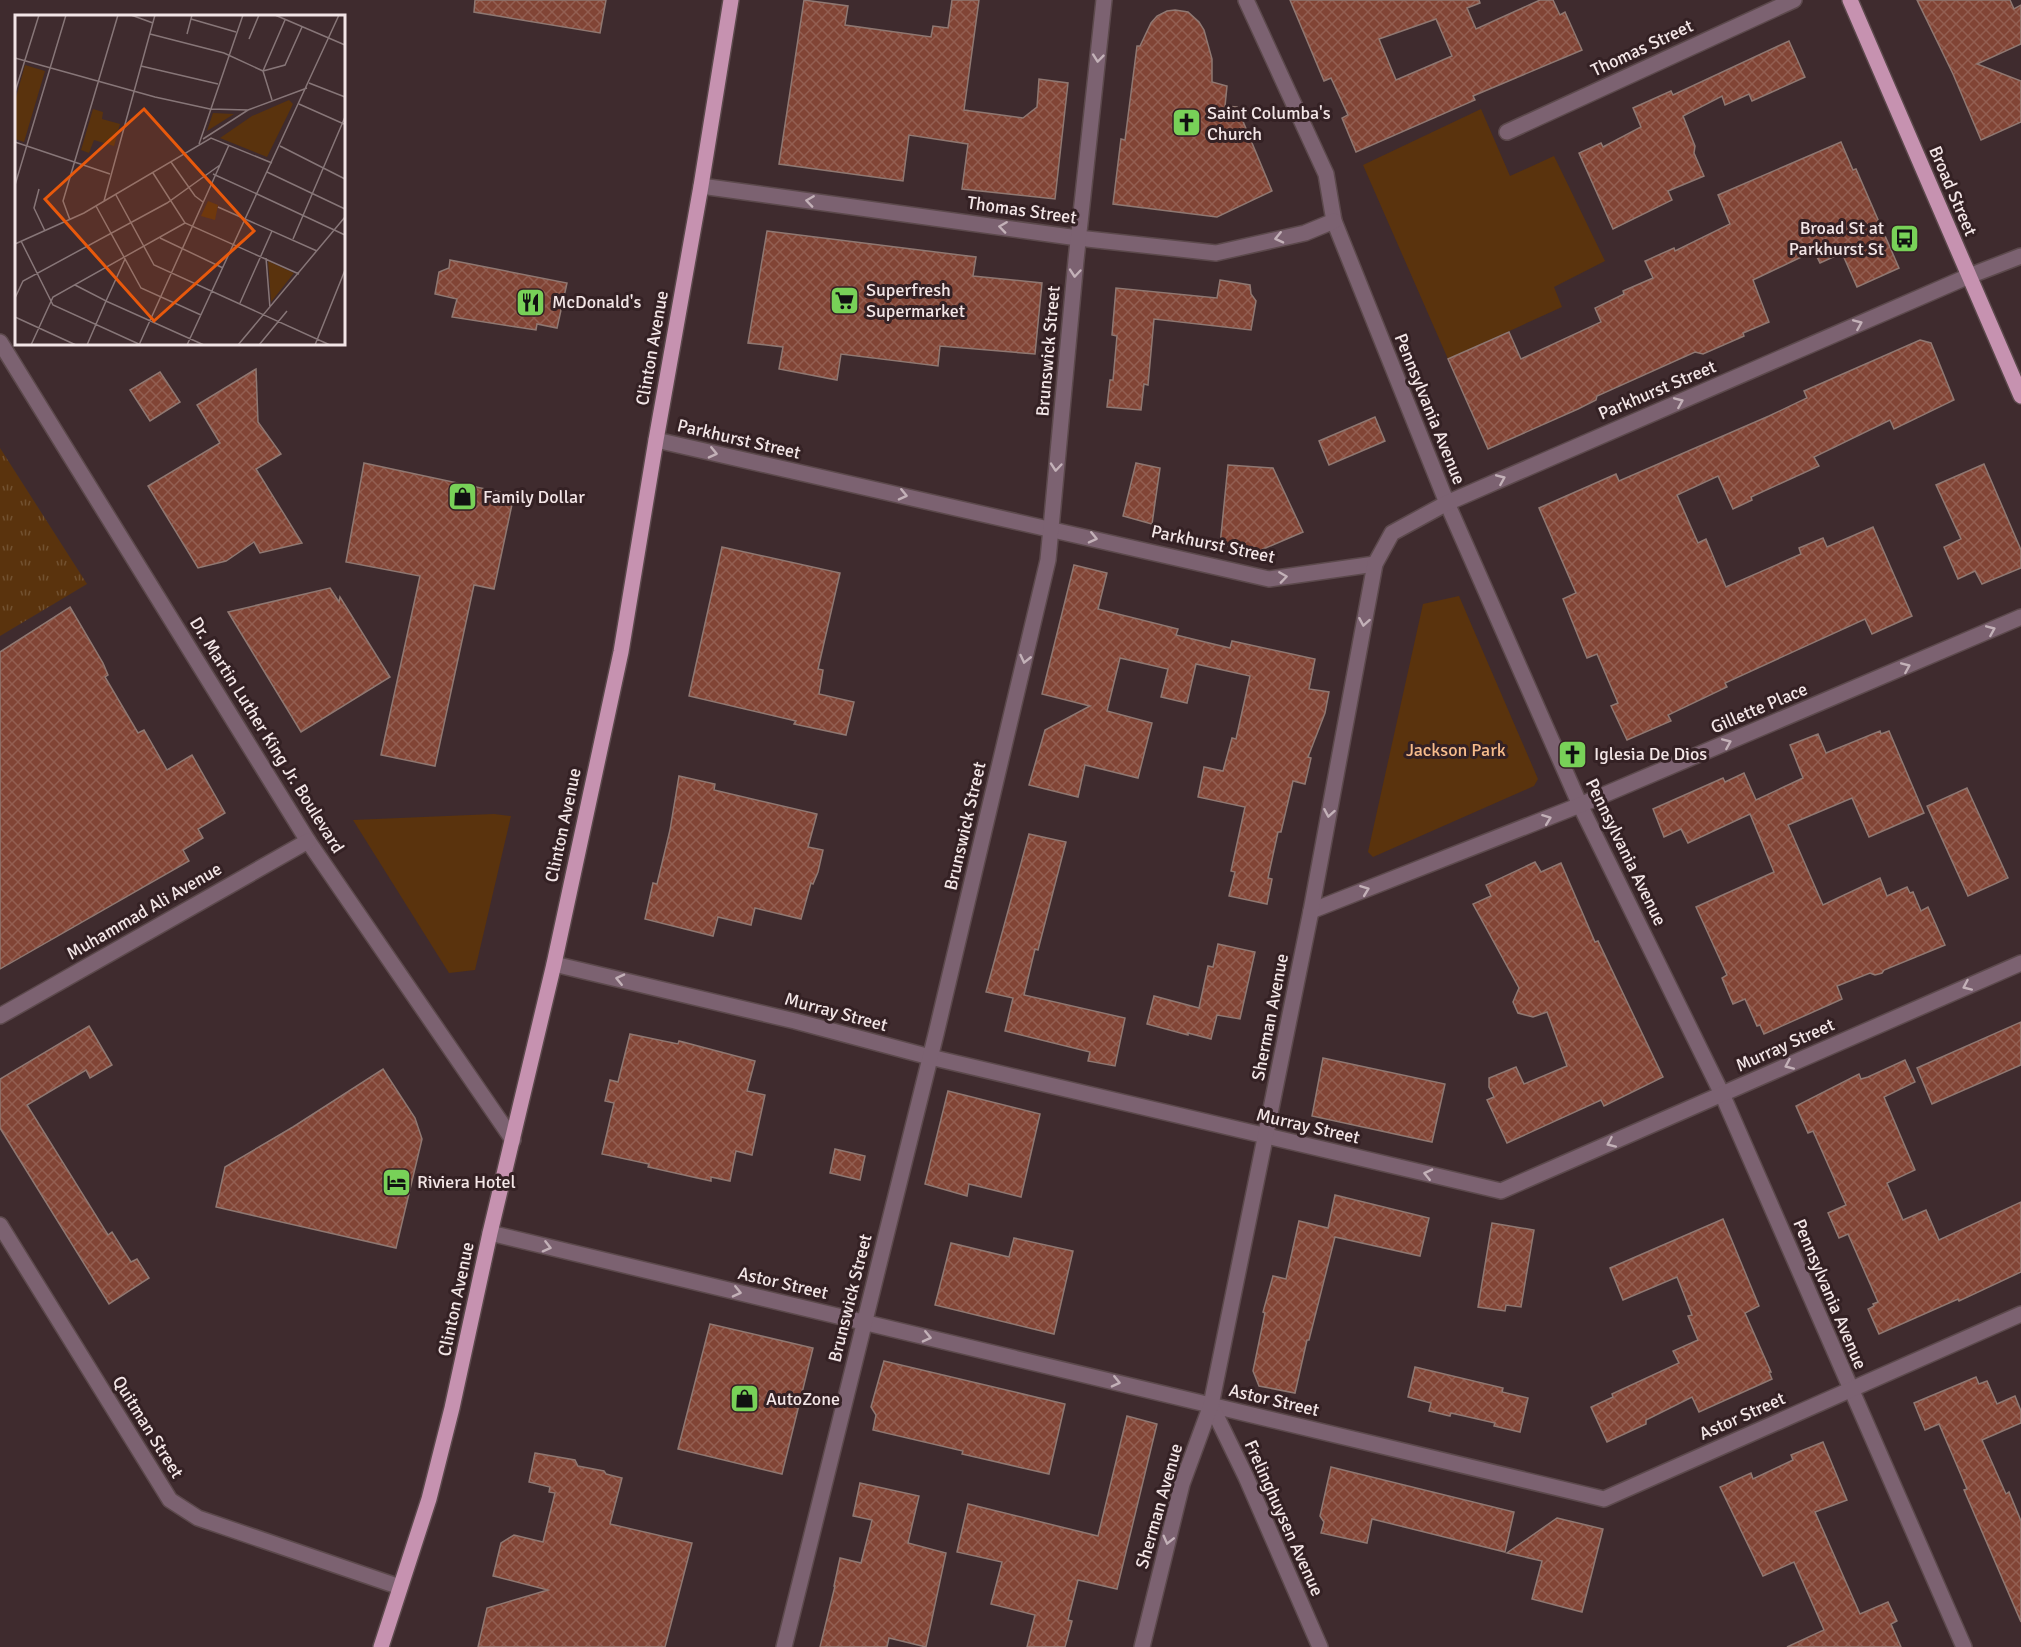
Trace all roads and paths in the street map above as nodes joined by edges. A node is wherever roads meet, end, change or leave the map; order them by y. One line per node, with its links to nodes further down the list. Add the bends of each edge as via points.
1 (730, 0): 7 (main road, Clinton Avenue)
2 (1104, 0): 9 (street, Brunswick Street, one-way to 9)
3 (1246, 0): 8 (street, Pennsylvania Avenue, via 1326,174)
4 (1794, 0): 6 (street, Thomas Street)
5 (1850, 0): 11 (main road, Broad Street)
6 (1506, 132)
7 (701, 186): 9 (street, Thomas Street, one-way to 7); 14 (main road, Clinton Avenue)
8 (1334, 221): 9 (street, Thomas Street, one-way to 9, via 1305,232 1216,253); 15 (street, Pennsylvania Avenue)
9 (1078, 238): 16 (street, Brunswick Street, one-way to 16)
10 (2021, 256): 11 (street, Parkhurst Street)
11 (1969, 276): 13 (main road, Broad Street); 15 (street, Parkhurst Street, one-way to 11)
12 (0, 342): 20 (street, Dr. Martin Luther King Jr. Boulevard)
13 (2021, 396)
14 (656, 440): 16 (street, Parkhurst Street, one-way to 16); 22 (main road, Clinton Avenue, via 621,652)
15 (1447, 503): 17 (street, Parkhurst Street, via 1392,532); 19 (street, Pennsylvania Avenue)
16 (1051, 529): 17 (street, Parkhurst Street, one-way to 17, via 1269,579); 25 (street, Brunswick Street, one-way to 25, via 1048,560)
17 (1375, 564): 21 (street, Sherman Avenue, one-way to 21)
18 (2021, 617): 19 (street, Gillette Place, one-way to 18)
19 (1580, 806): 21 (street, Gillette Place, one-way to 19); 26 (street, Pennsylvania Avenue)
20 (308, 841): 24 (street, Muhammad Ali Avenue); 28 (street, Dr. Martin Luther King Jr. Boulevard)
21 (1311, 911): 27 (street, Sherman Avenue)
22 (554, 963): 25 (street, Murray Street, one-way to 22); 28 (main road, Clinton Avenue)
23 (2021, 963): 26 (street, Murray Street, one-way to 26)
24 (0, 1016)
25 (930, 1057): 27 (street, Murray Street); 32 (street, Brunswick Street)
26 (1722, 1094): 27 (street, Murray Street, one-way to 27, via 1501,1191); 33 (street, Pennsylvania Avenue)
27 (1267, 1137): 34 (street, Sherman Avenue)
28 (513, 1140): 30 (main road, Clinton Avenue)
29 (0, 1225): 35 (street, Quitman Street, via 170,1500 198,1518)
30 (490, 1233): 32 (street, Astor Street, one-way to 32); 35 (main road, Clinton Avenue, via 435,1476)
31 (2021, 1314): 33 (street, Astor Street)
32 (864, 1322): 34 (street, Astor Street, one-way to 34); 37 (street, Brunswick Street)
33 (1850, 1389): 34 (street, Astor Street, via 1604,1499); 40 (street, Pennsylvania Avenue)
34 (1211, 1405): 38 (street, Sherman Avenue, one-way to 38, via 1182,1484); 39 (street, Frelinghuysen Avenue)
35 (400, 1587): 36 (main road, Clinton Avenue)
36 (381, 1647)
37 (784, 1647)
38 (1142, 1647)
39 (1320, 1647)
40 (1964, 1647)

